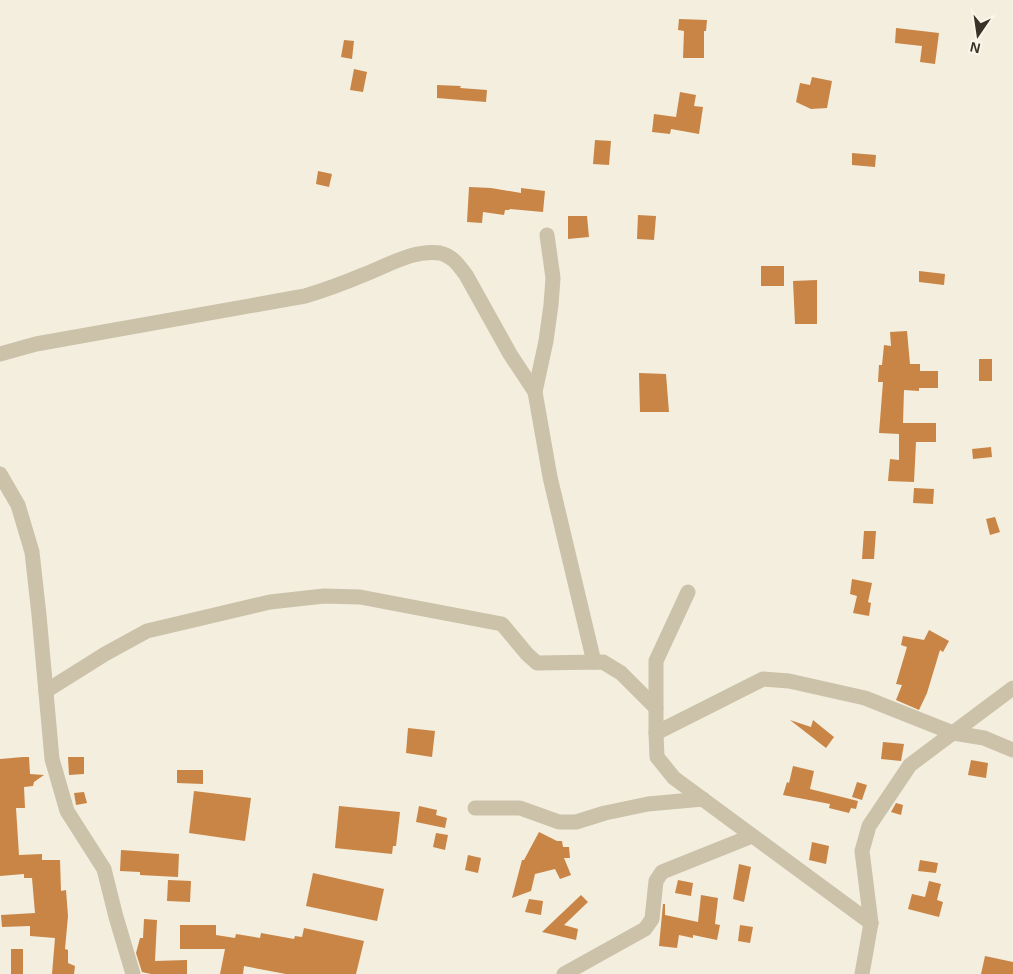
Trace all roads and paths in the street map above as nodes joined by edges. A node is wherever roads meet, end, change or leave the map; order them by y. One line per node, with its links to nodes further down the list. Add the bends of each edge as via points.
1 (547, 235): 3 (street, via 553,278)
2 (0, 354): 3 (street, via 36,344 305,296 412,255 430,253 442,254 458,264)
3 (536, 392): 6 (street, via 550,477)
4 (0, 474): 8 (street, via 18,505 32,552)
5 (688, 592): 9 (street, via 656,660)
6 (594, 662): 8 (street, via 537,662 502,624 360,597 324,596 270,602 146,631); 9 (street, via 602,662 621,672)
7 (1013, 688): 11 (street)
8 (46, 691): 17 (street, via 52,759 67,811 104,869)
9 (656, 708): 10 (street)
10 (656, 733): 11 (street, via 763,679 789,681 865,698); 13 (street, via 658,757 674,778)
11 (953, 733): 12 (street, via 984,738); 16 (street, via 910,765 869,826 862,851)
12 (1013, 750)
13 (703, 799): 14 (street, via 648,804 576,822 559,822 520,808); 15 (street)
14 (475, 808)
15 (752, 836): 16 (street); 18 (street, via 662,872 656,881 652,919 645,929)
16 (871, 923): 19 (street)
17 (133, 974)
18 (564, 974)
19 (862, 974)

